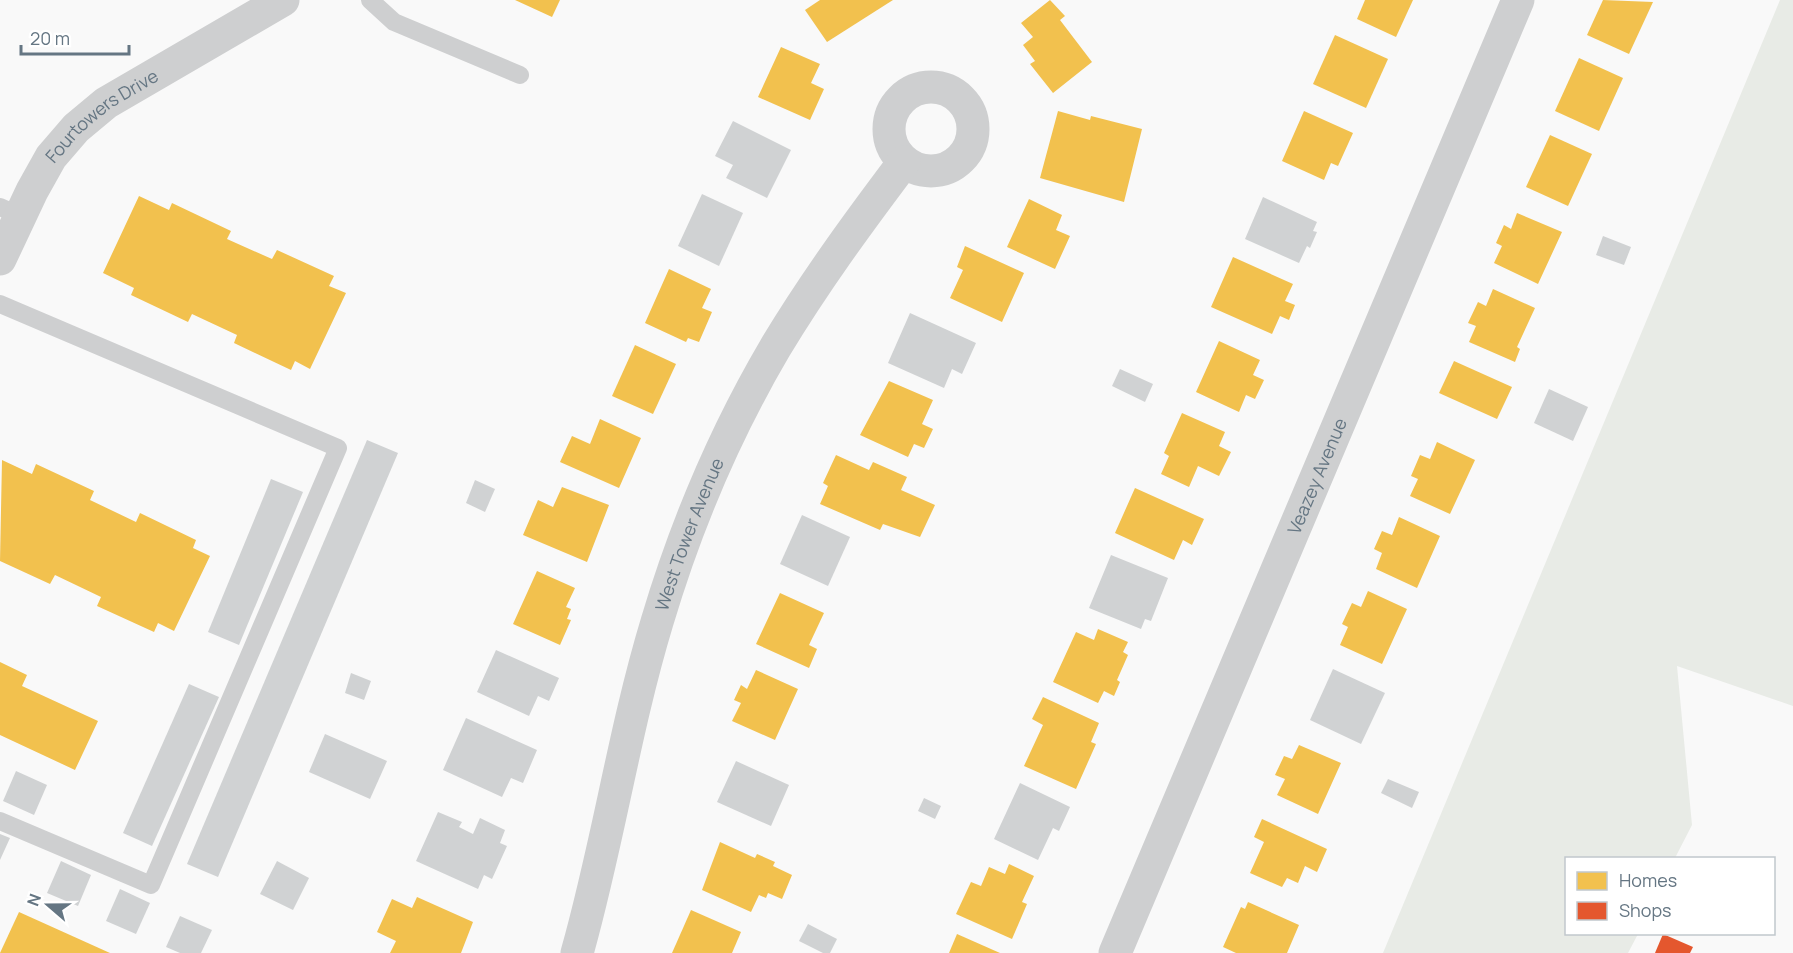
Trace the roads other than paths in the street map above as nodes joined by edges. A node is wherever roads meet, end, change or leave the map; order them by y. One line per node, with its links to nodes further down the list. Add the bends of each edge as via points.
1 (283, 0): 6 (street, Fourtowers Drive, via 99,109 76,128)
2 (370, 0): 4 (lane, via 394,22)
3 (1518, 0): 11 (street, Veazey Avenue)
4 (520, 75)
5 (904, 162): 10 (street, West Tower Avenue, via 843,243 774,349 728,437 690,528 639,685 598,882)
6 (10, 211): 7 (street, Fourtowers Drive)
7 (0, 259)
8 (0, 304): 9 (lane, via 338,448 151,885)
9 (0, 821)
10 (578, 953)
11 (1115, 953)

